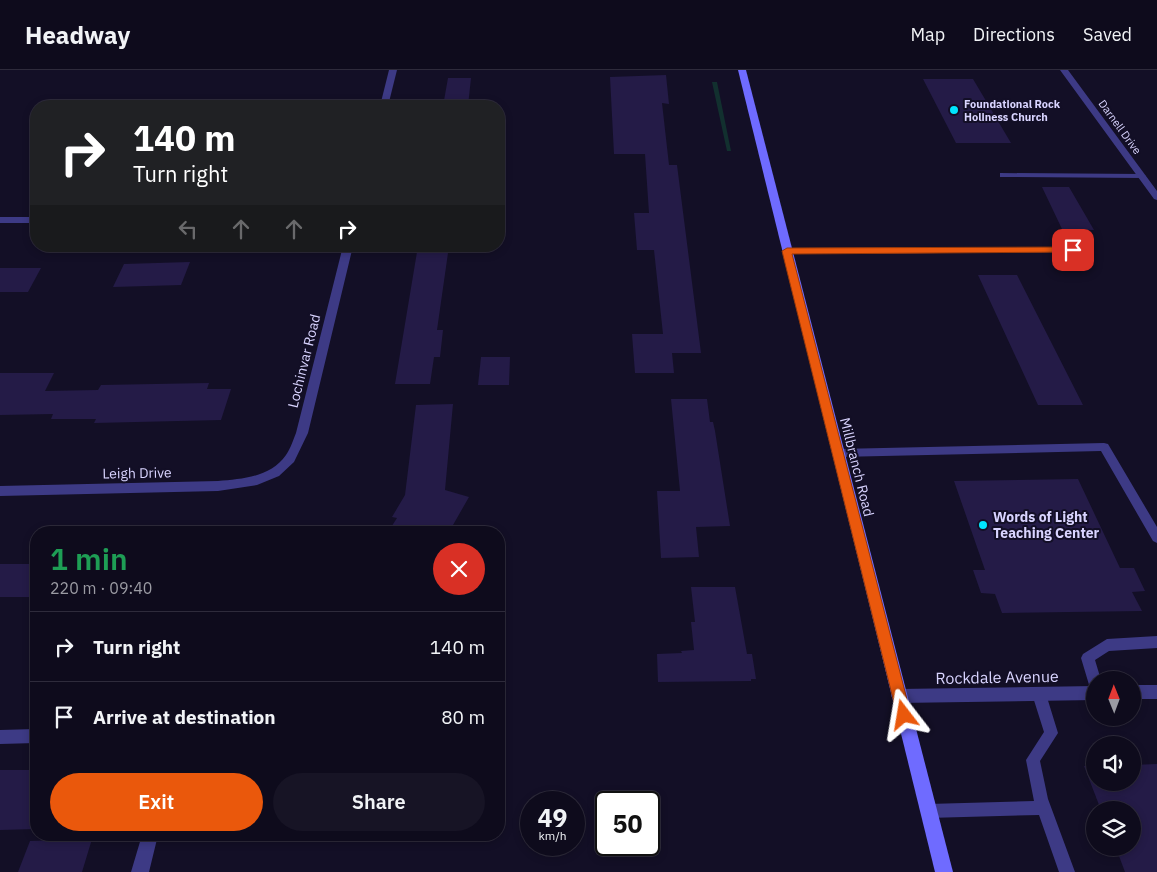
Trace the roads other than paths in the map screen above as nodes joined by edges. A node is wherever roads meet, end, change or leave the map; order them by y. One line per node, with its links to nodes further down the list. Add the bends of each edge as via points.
1 (393, 70): 4 (street)
2 (742, 70): 11 (main road, Millbranch Road)
3 (1064, 70): 6 (street, Darnell Drive)
4 (386, 100)
5 (1002, 175): 6 (lane)
6 (1142, 176): 7 (street, Darnell Drive)
7 (1157, 198)
8 (0, 220): 9 (street)
9 (30, 220)
10 (1073, 250): 11 (lane)
11 (787, 251): 13 (main road, Millbranch Road)
12 (347, 252): 14 (street, Lochinvar Road, via 302,433 291,458)
13 (838, 453): 16 (lane, via 1104,447); 23 (main road, Millbranch Road)
14 (273, 475): 15 (street, Leigh Drive, via 218,486)
15 (0, 491)
16 (1157, 538)
17 (1157, 642): 18 (lane, via 1107,645 1088,658)
18 (1092, 671)
19 (1141, 692): 20 (street)
20 (1157, 692)
21 (1086, 693): 22 (street, Rockdale Avenue)
22 (1039, 694): 23 (street, Rockdale Avenue); 26 (lane, via 1052,733 1033,760)
23 (899, 696): 27 (main road, Millbranch Road)
24 (30, 736): 25 (street)
25 (0, 737)
26 (1044, 808): 27 (lane); 31 (lane)
27 (928, 811): 30 (main road, Millbranch Road)
28 (148, 841): 29 (street)
29 (140, 872)
30 (944, 872)
31 (1068, 872)

